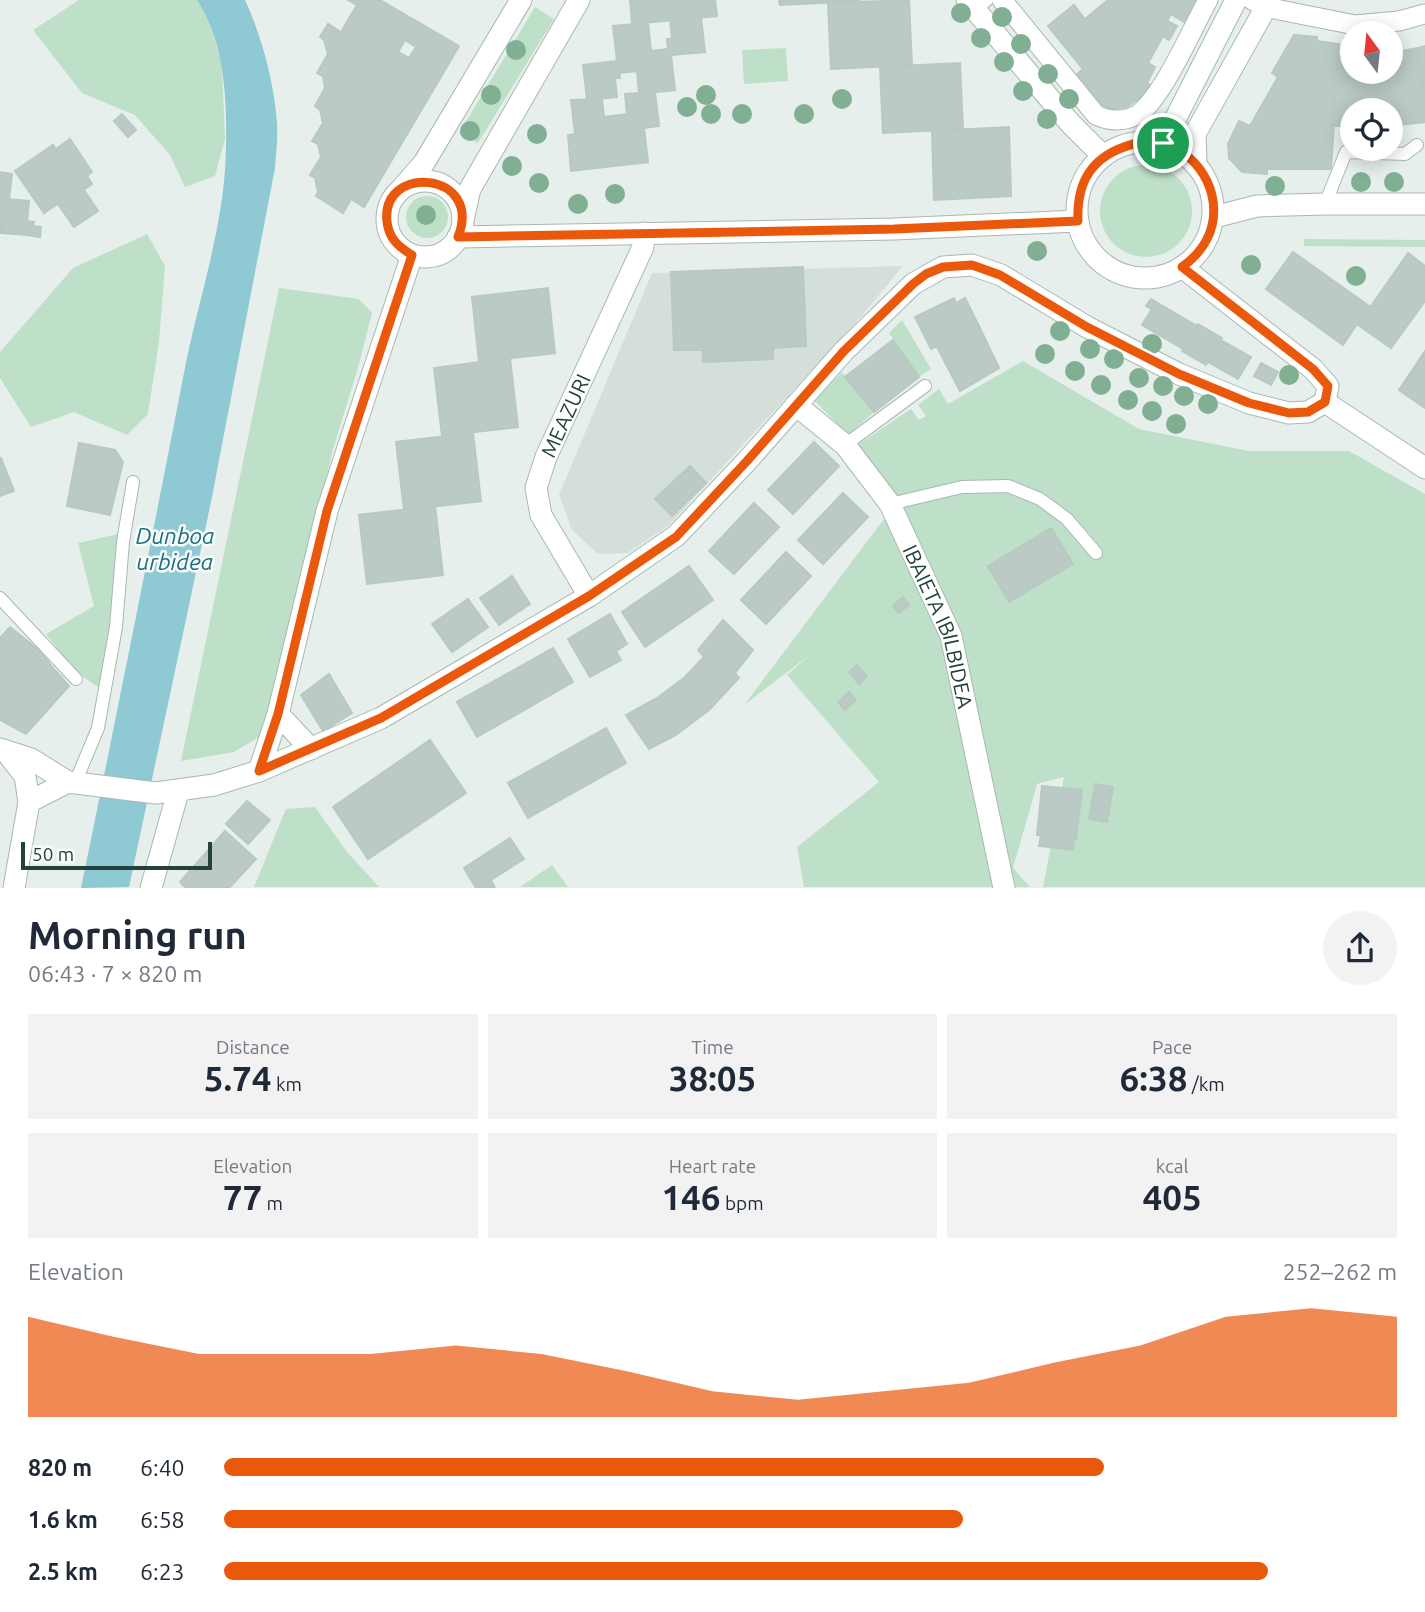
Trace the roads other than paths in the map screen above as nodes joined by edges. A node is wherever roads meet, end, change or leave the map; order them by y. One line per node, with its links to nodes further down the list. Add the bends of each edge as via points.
1 (521, 0): 13 (street, via 424,163)
2 (579, 0): 18 (street, via 470,189)
3 (1002, 0): 4 (street, via 1096,115 1106,120 1128,119 1147,106)
4 (1208, 0)
5 (1236, 0): 9 (street)
6 (1262, 2): 8 (street, via 1355,25); 12 (street, via 1195,134)
7 (977, 3): 11 (street, via 1070,123)
8 (1425, 14)
9 (1163, 143): 11 (street, via 1121,146); 12 (street)
10 (1417, 145): 14 (lane, via 1405,154 1346,152)
11 (1103, 156): 17 (street, via 1082,185)
12 (1196, 163): 16 (street, via 1207,179)
13 (402, 188): 18 (street, via 425,181 448,188 461,208); 20 (street, via 394,196 387,218 394,241)
14 (1325, 204): 15 (street); 16 (street, via 1257,206)
15 (1425, 204)
16 (1214, 217): 21 (street, via 1198,254)
17 (1078, 221): 19 (street); 21 (street, via 1085,242 1099,260 1117,272 1139,278 1162,276)
18 (460, 228): 19 (street); 20 (street, via 450,247 439,254)
19 (644, 233): 30 (street, MEAZURI, via 643,247 536,488 541,515)
20 (412, 255): 33 (street, via 327,511)
21 (1182, 267): 23 (street, via 1313,369 1328,386)
22 (925, 386): 25 (lane)
23 (1325, 402): 24 (street, via 1308,412 1289,413 1249,403 1179,374 1000,275 972,265 943,267 913,284); 26 (street)
24 (796, 405): 25 (street, IBAIETA IBILBIDEA); 30 (street, via 676,537)
25 (845, 445): 28 (street, IBAIETA IBILBIDEA)
26 (1425, 468)
27 (133, 482): 37 (lane, via 116,627 98,728)
28 (890, 504): 29 (lane, via 962,487 1008,486 1040,499 1067,519); 42 (street, IBAIETA IBILBIDEA, via 951,636)
29 (1096, 553)
30 (589, 596): 34 (street, via 381,718)
31 (0, 598): 32 (lane)
32 (76, 679)
33 (278, 714): 34 (street); 36 (street)
34 (311, 749): 36 (street)
35 (4, 751): 37 (street); 39 (street, via 25,776)
36 (259, 771): 38 (street)
37 (78, 783): 38 (street); 39 (street)
38 (178, 792): 41 (street)
39 (29, 802): 40 (street)
40 (13, 887)
41 (152, 887)
42 (1004, 887)

